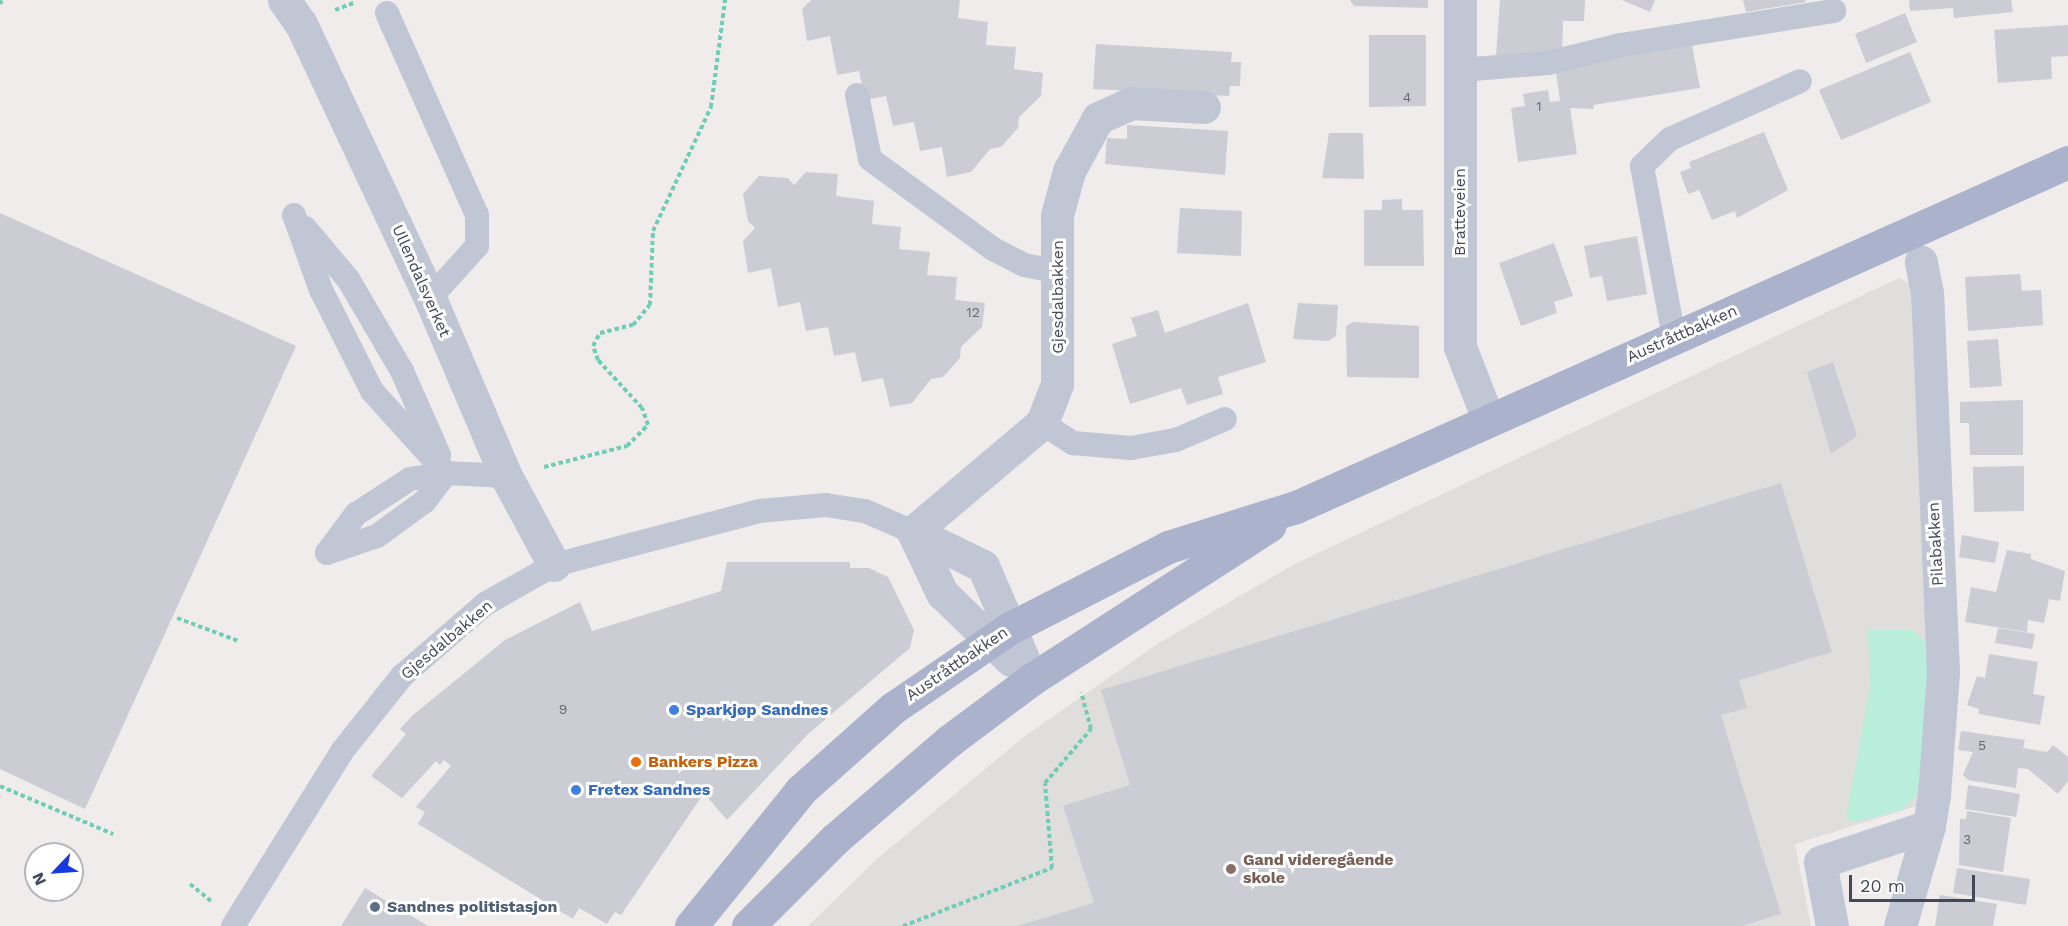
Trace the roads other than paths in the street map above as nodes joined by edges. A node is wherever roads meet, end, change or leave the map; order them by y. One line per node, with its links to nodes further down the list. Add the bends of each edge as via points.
1 (284, 0): 12 (street, Ullendalsverket, via 301,24)
2 (1460, 0): 5 (street, Bratteveien)
3 (1834, 11): 5 (lane, via 1621,45 1548,63)
4 (387, 13): 12 (lane, via 477,215 477,246)
5 (1461, 70): 15 (street, Bratteveien, via 1460,347)
6 (1800, 81): 13 (lane, via 1670,139 1642,166)
7 (857, 95): 11 (lane, via 870,159 993,249 1024,265)
8 (1204, 107): 11 (street, Gjesdalbakken, via 1131,103 1098,118 1069,171 1057,215)
9 (2068, 162): 13 (main road, Austråttbakken)
10 (1921, 262): 24 (street, Pilabakken, via 1927,293 1943,682)
11 (1060, 272): 16 (street, Gjesdalbakken, via 1057,384)
12 (430, 298): 18 (street, Ullendalsverket)
13 (1674, 338): 15 (main road, Austråttbakken)
14 (1225, 419): 16 (lane, via 1176,440 1131,448 1073,443)
15 (1488, 419): 19 (main road, Austråttbakken)
16 (1042, 423): 20 (street, Gjesdalbakken)
17 (446, 473): 17 (lane, via 396,360 348,279 294,215 321,290 372,391); 18 (lane)
18 (506, 476): 21 (street, Ullendalsverket)
19 (1296, 507): 22 (main road, Austråttbakken, via 1168,547); 23 (main road, Austråttbakken)
20 (913, 532): 21 (lane, Gjesdalbakken, via 855,509 826,505 760,511); 22 (street, Gjesdalbakken, via 942,593); 22 (street, Gjesdalbakken, via 983,566)
21 (554, 565): 25 (lane, Gjesdalbakken, via 485,604 402,676 293,823)
22 (1000, 635): 23 (street, Gjesdalbakken); 26 (main road, Austråttbakken, via 893,708 801,789)
23 (1032, 679): 27 (main road, Austråttbakken, via 894,787)
24 (1929, 826): 28 (street, via 1820,862); 29 (street, Pilabakken)
25 (233, 926)
26 (691, 926)
27 (748, 926)
28 (1832, 926)
29 (1900, 926)

